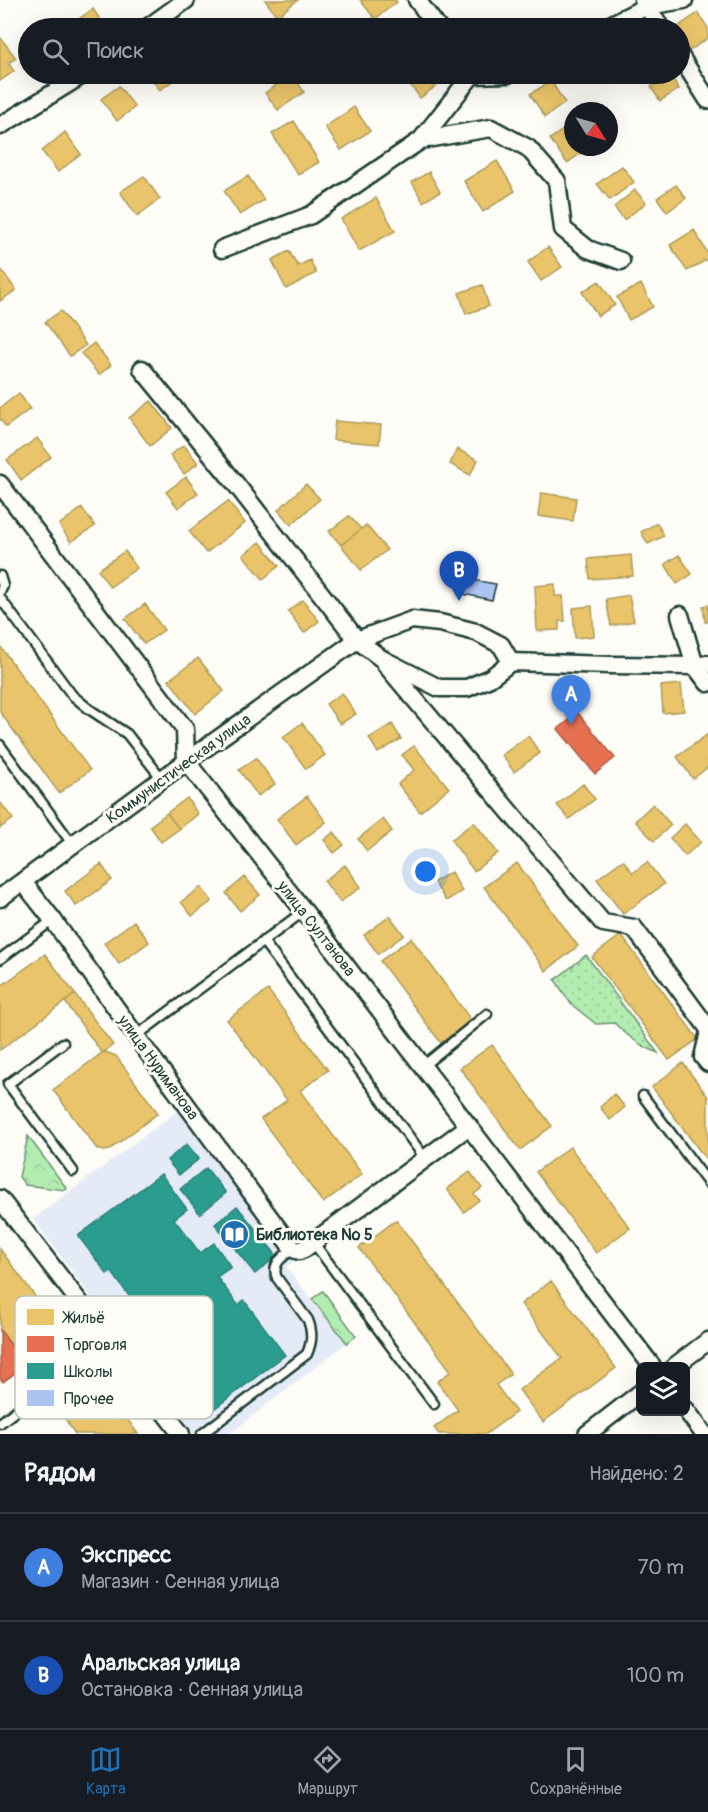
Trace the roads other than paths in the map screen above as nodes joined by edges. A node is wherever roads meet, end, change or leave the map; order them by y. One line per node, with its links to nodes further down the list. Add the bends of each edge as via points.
1 (186, 0): 5 (street)
2 (417, 0): 6 (street)
3 (684, 0): 4 (street)
4 (645, 3): 7 (street); 8 (street)
5 (161, 18)
6 (430, 18)
7 (620, 18)
8 (655, 18)
9 (690, 72): 12 (street)
10 (68, 84): 13 (street)
11 (464, 84): 14 (street)
12 (708, 100)
13 (0, 126)
14 (421, 141): 15 (street, via 311,215); 16 (street, via 491,128 528,148 556,181 563,229 588,249)
15 (222, 249)
16 (621, 261)
17 (142, 369): 23 (street)
18 (0, 484): 29 (street, via 185,729)
19 (0, 576): 20 (lane)
20 (0, 592)
21 (0, 598): 30 (lane, via 72,695 127,734)
22 (680, 615): 26 (street)
23 (357, 640): 24 (street); 25 (street, Коммунистическая улица, via 412,620 440,623 476,632 501,645); 29 (street, Коммунистическая улица)
24 (382, 659): 25 (street, via 439,688 466,688 490,678); 39 (street, via 603,923 634,928)
25 (511, 662): 26 (street)
26 (701, 665): 27 (street)
27 (708, 683)
28 (0, 745): 31 (lane)
29 (186, 761): 30 (street, Коммунистическая улица); 34 (street, улица Султанова)
30 (162, 779): 31 (street, Коммунистическая улица)
31 (74, 845): 32 (street, Коммунистическая улица)
32 (23, 882): 33 (street, Коммунистическая улица); 35 (street, улица Нуриманова)
33 (0, 898)
34 (304, 911): 36 (lane); 44 (street, улица Султанова)
35 (53, 920): 37 (lane); 40 (street, улица Нуриманова)
36 (263, 941): 40 (lane); 48 (lane)
37 (0, 960)
38 (487, 1014): 44 (lane)
39 (708, 1029)
40 (136, 1036): 53 (street, улица Нуриманова)
41 (708, 1036): 43 (street, via 703,1057)
42 (63, 1043): 45 (lane)
43 (708, 1063)
44 (423, 1066): 47 (street, улица Султанова)
45 (4, 1086): 49 (lane)
46 (643, 1096): 50 (lane)
47 (468, 1126): 48 (street); 56 (street, улица Султанова)
48 (425, 1158): 52 (street)
49 (73, 1170)
50 (708, 1183)
51 (0, 1199): 54 (street)
52 (313, 1242): 53 (street); 59 (lane)
53 (294, 1250): 65 (lane, via 277,1262 274,1270 308,1320 312,1335 307,1354)
54 (74, 1296)
55 (708, 1341): 57 (street)
56 (649, 1362)
57 (680, 1362)
58 (636, 1396): 66 (street)
59 (434, 1404)
60 (15, 1411): 63 (lane)
61 (690, 1415): 67 (street)
62 (169, 1419): 64 (street)
63 (0, 1423)
64 (181, 1434)
65 (202, 1434)
66 (587, 1434)
67 (704, 1434)

